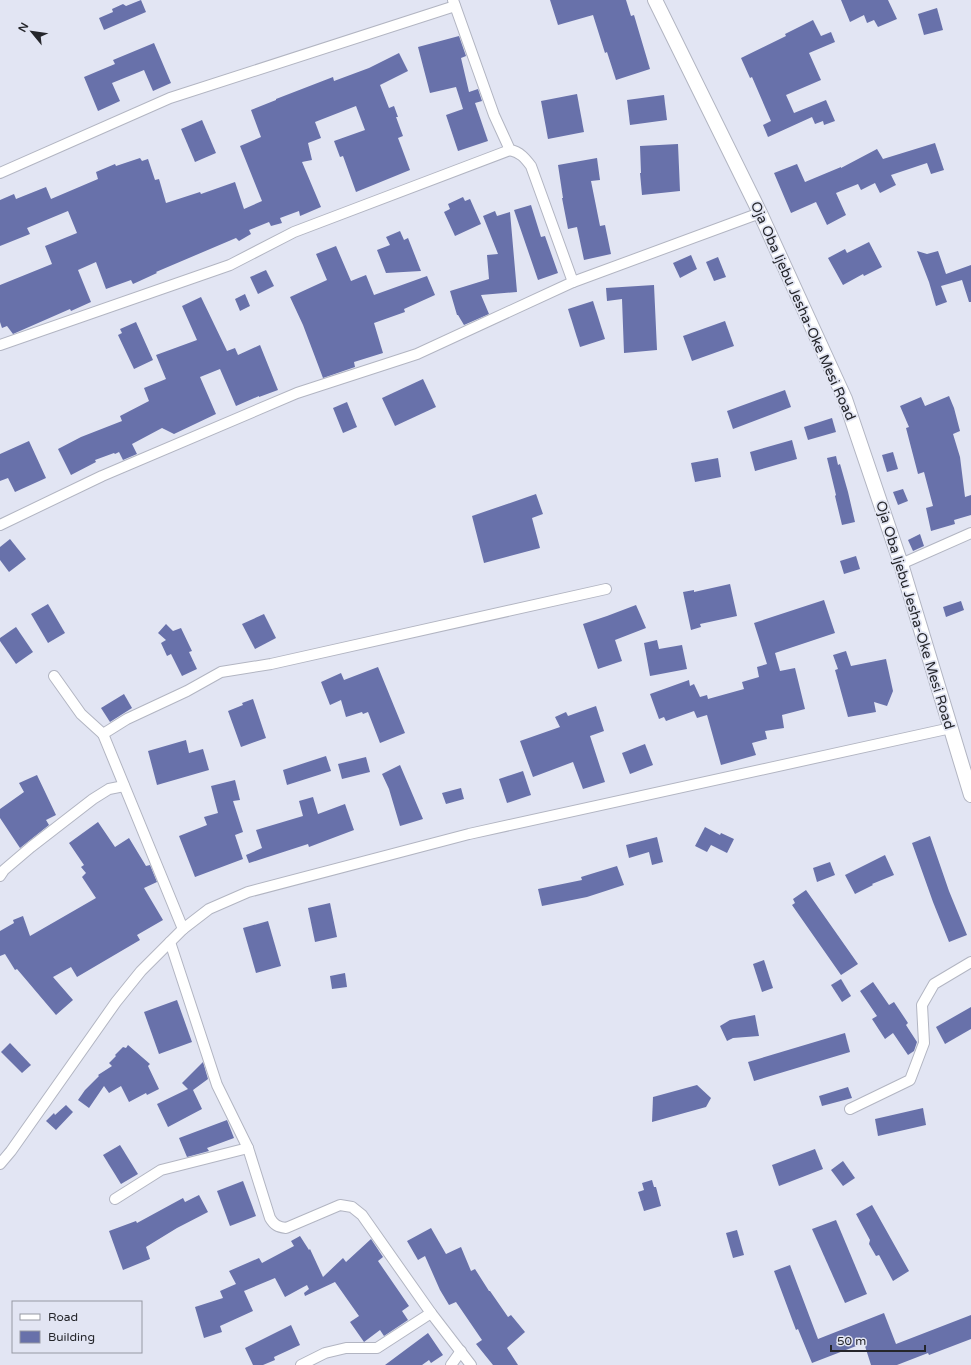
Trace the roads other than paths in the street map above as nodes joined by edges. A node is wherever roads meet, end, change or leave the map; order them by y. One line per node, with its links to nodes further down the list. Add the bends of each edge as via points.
1 (655, 0): 5 (main road, Oja Oba Ijebu Jesha-Oke Mesi Road)
2 (454, 3): 3 (street, via 494,115); 4 (street, via 170,98)
3 (510, 150): 6 (street, via 522,155 531,166); 7 (street, via 294,232 230,264)
4 (0, 173)
5 (760, 213): 6 (street); 10 (main road, Oja Oba Ijebu Jesha-Oke Mesi Road, via 845,399)
6 (572, 282): 8 (street, via 417,354 296,393 102,476)
7 (0, 345)
8 (0, 525)
9 (971, 533): 10 (street)
10 (901, 564): 13 (main road, Oja Oba Ijebu Jesha-Oke Mesi Road)
11 (606, 589): 14 (street, via 271,664 221,672 127,719)
12 (54, 676): 14 (street, via 81,714)
13 (951, 728): 16 (main road, Oja Oba Ijebu Jesha-Oke Mesi Road); 18 (street, via 469,834 248,892 209,909)
14 (103, 734): 15 (street)
15 (124, 786): 17 (street, via 109,789 93,799); 18 (street)
16 (971, 795)
17 (1, 870)
18 (183, 929): 19 (street)
19 (170, 942): 22 (street, via 217,1086); 23 (street, via 142,970 116,1002)
20 (971, 962): 21 (street, via 934,984 922,1005 924,1043 910,1080)
21 (850, 1109)
22 (248, 1148): 24 (street, via 161,1170); 25 (street, via 270,1218 277,1226 286,1228 340,1205 352,1207 362,1215)
23 (0, 1164)
24 (115, 1199)
25 (431, 1312): 26 (street); 27 (street, via 377,1348 346,1348 325,1353)
26 (461, 1351): 28 (street); 29 (street)
27 (301, 1365)
28 (451, 1365)
29 (471, 1365)

